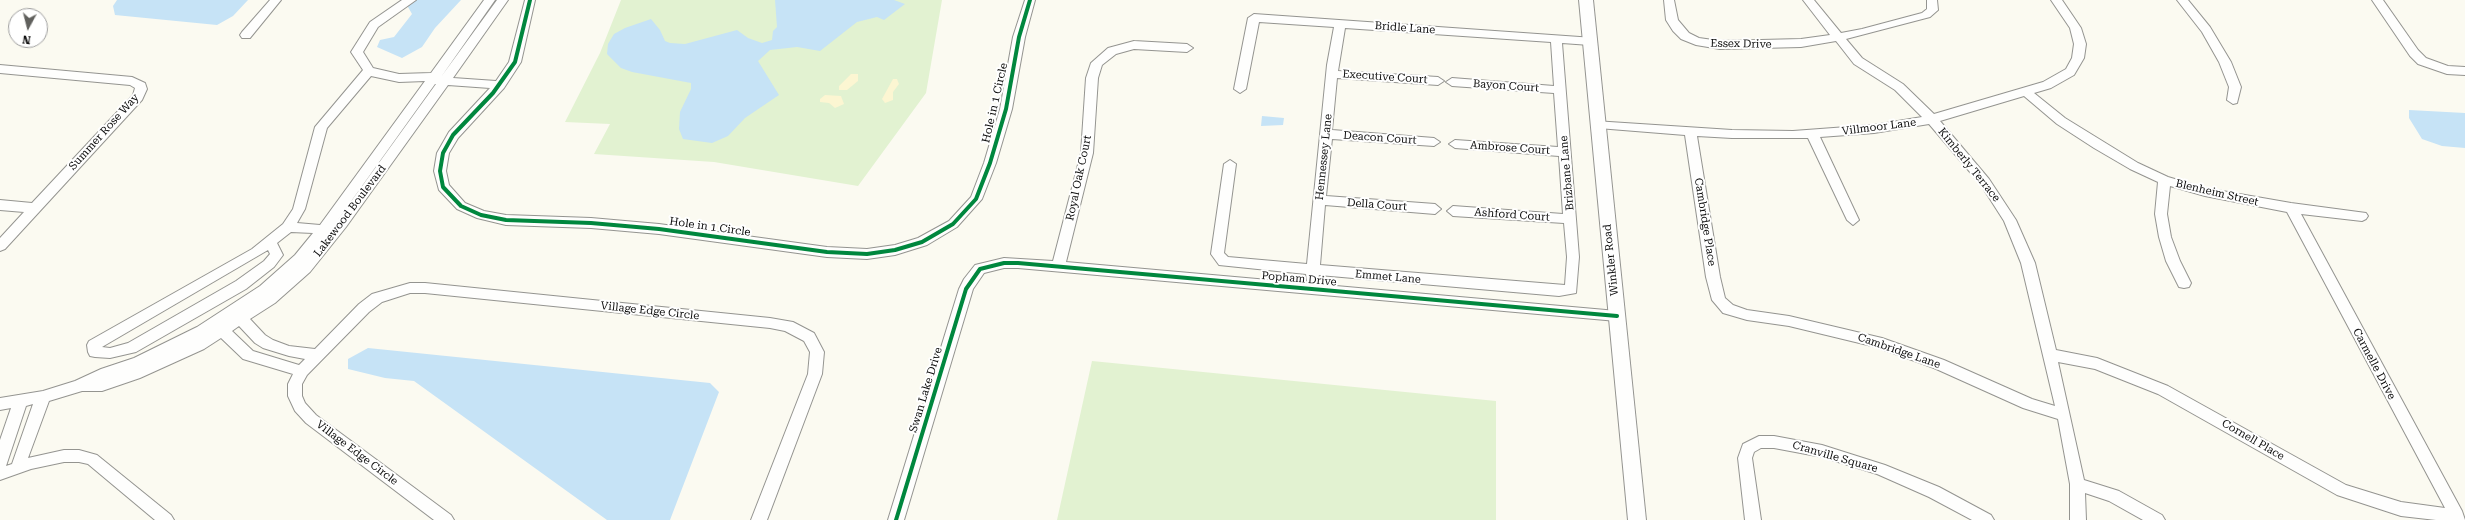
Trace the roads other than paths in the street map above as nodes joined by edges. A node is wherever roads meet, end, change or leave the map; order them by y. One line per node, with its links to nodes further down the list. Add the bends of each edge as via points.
1 (276, 0): 15 (street)
2 (411, 0): 21 (street, via 374,25 357,52)
3 (490, 0): 26 (street, Lakewood Boulevard)
4 (503, 0): 26 (street, Lakewood Boulevard)
5 (530, 0): 28 (street, Hole in 1 Circle, via 518,53)
6 (1030, 0): 28 (street, Hole in 1 Circle, via 1019,37 1006,109 976,199 961,217 941,232 909,247 881,253 827,252 659,229 591,223 506,220 471,212 453,200 444,187 441,179 441,162 453,135)
7 (1586, 0): 18 (street, Winkler Road)
8 (1669, 0): 16 (street, Essex Drive, via 1672,20 1677,28 1690,39 1708,44 1777,45)
9 (1808, 0): 16 (street, Kimberly Terrace)
10 (1932, 0): 16 (street, Essex Drive, via 1933,10 1926,15)
11 (2056, 0): 31 (street, Villmoor Lane, via 2071,20 2078,36 2078,58 2064,77)
12 (2182, 0): 32 (street, via 2206,30 2228,66 2235,87)
13 (2377, 0): 22 (street, via 2422,61 2447,70)
14 (1340, 25): 17 (street, Bridle Lane); 23 (street, Hennessey Lane); 29 (street, Bridle Lane, via 1254,18)
15 (246, 35)
16 (1839, 38): 33 (street, Kimberly Terrace, via 1867,68 1899,87)
17 (1556, 39): 18 (street, Bridle Lane); 30 (street, Brizbane Lane)
18 (1590, 41): 34 (street, Winkler Road)
19 (1187, 48): 56 (street, Royal Oak Court, via 1134,45 1112,51 1098,62 1092,78 1086,153)
20 (0, 69): 45 (street, Summer Rose Way, via 132,81 141,86 138,97)
21 (369, 71): 24 (street, via 368,78 380,84); 24 (street, via 414,72); 52 (street, via 321,127 302,197)
22 (2465, 71)
23 (1332, 74): 25 (street, Executive Court); 36 (street, Hennessey Lane)
24 (412, 80): 26 (street); 26 (street)
25 (1438, 81)
26 (434, 82): 28 (street); 53 (street, Lakewood Boulevard); 53 (street, Lakewood Boulevard)
27 (1452, 82): 30 (street, Bayon Court)
28 (500, 85)
29 (1240, 89)
30 (1560, 90): 40 (street, Brizbane Lane)
31 (2026, 92): 33 (street, Villmoor Lane); 42 (street, Blenheim Street, via 2056,117 2098,145)
32 (2233, 100)
33 (1932, 119): 37 (street, Villmoor Lane, via 1874,129); 68 (street, Kimberly Terrace, via 1985,182 2010,220 2028,263)
34 (1598, 124): 35 (street, Villmoor Lane); 64 (street, Winkler Road)
35 (1690, 131): 37 (street, Villmoor Lane, via 1762,135); 62 (street, Cambridge Place, via 1713,277 1719,300)
36 (1326, 134): 38 (street, Deacon Court); 43 (street, Hennessey Lane)
37 (1812, 134): 51 (street)
38 (1434, 142)
39 (1455, 144): 40 (street, Ambrose Court)
40 (1565, 152): 50 (street, Brizbane Lane)
41 (1230, 164): 58 (street, Emmet Lane, via 1217,254 1224,262)
42 (2164, 180): 46 (street, Blenheim Street, via 2205,192); 59 (street, via 2162,214 2165,237)
43 (1319, 200): 47 (street, Della Court); 58 (street, Hennessey Lane)
44 (0, 205): 45 (street)
45 (35, 208): 55 (street, Summer Rose Way)
46 (2291, 208): 49 (street, Blenheim Street); 79 (street, Carmelle Drive)
47 (1435, 209)
48 (1453, 211): 50 (street, Ashford Court)
49 (2362, 216)
50 (1570, 219): 61 (street, Brizbane Lane, via 1573,257 1571,289)
51 (1853, 220)
52 (291, 223): 53 (street); 54 (street)
53 (333, 227): 63 (street, Lakewood Boulevard)
54 (269, 243): 54 (street, via 258,252 94,345 95,352 110,353 132,348 241,285 277,256)
55 (0, 246)
56 (1058, 267): 57 (street, Popham Drive, via 1004,263); 60 (street, Popham Drive)
57 (980, 269): 83 (street, Swan Lake Drive, via 971,278 966,289)
58 (1312, 270): 60 (street, Hennessey Lane); 61 (street, Emmet Lane)
59 (2184, 283)
60 (1311, 289): 64 (street, Popham Drive)
61 (1552, 291)
62 (1728, 308): 74 (street, Cambridge Lane, via 1747,315 1789,321 1877,342 1939,364 2028,404)
63 (238, 315): 65 (street, Lakewood Boulevard); 66 (street, via 260,339)
64 (1617, 316): 84 (street, Winkler Road)
65 (219, 327): 69 (street, via 248,355); 71 (street, Lakewood Boulevard, via 182,353 135,374 102,385 79,386)
66 (279, 349): 67 (street); 69 (street)
67 (318, 355): 70 (street, Village Edge Circle); 82 (street, Village Edge Circle, via 377,298 410,288 788,326 809,337 818,352 818,363)
68 (2050, 355): 74 (street, Kimberly Terrace); 79 (street, Cornell Place, via 2097,364 2163,390 2323,480 2363,498 2408,511)
69 (265, 362): 70 (street)
70 (302, 371): 81 (street, Village Edge Circle, via 295,384 295,396 300,408)
71 (43, 397): 72 (street, Lakewood Boulevard); 76 (street)
72 (20, 402): 73 (street, Lakewood Boulevard); 75 (street)
73 (0, 404)
74 (2064, 415): 78 (street, Kimberly Terrace)
75 (0, 462)
76 (17, 468): 77 (street); 80 (street, via 64,456 92,459)
77 (0, 474)
78 (2077, 484): 87 (street, Kimberly Terrace); 88 (street, via 2114,496)
79 (2458, 518)
80 (166, 520)
81 (446, 520)
82 (759, 520)
83 (896, 520)
84 (1637, 520)
85 (1753, 520): 86 (street, Cranville Square, via 1745,458 1748,448 1759,442 1774,442 1822,451 1880,469 1934,492)
86 (1986, 520)
87 (2078, 520)
88 (2158, 520)

